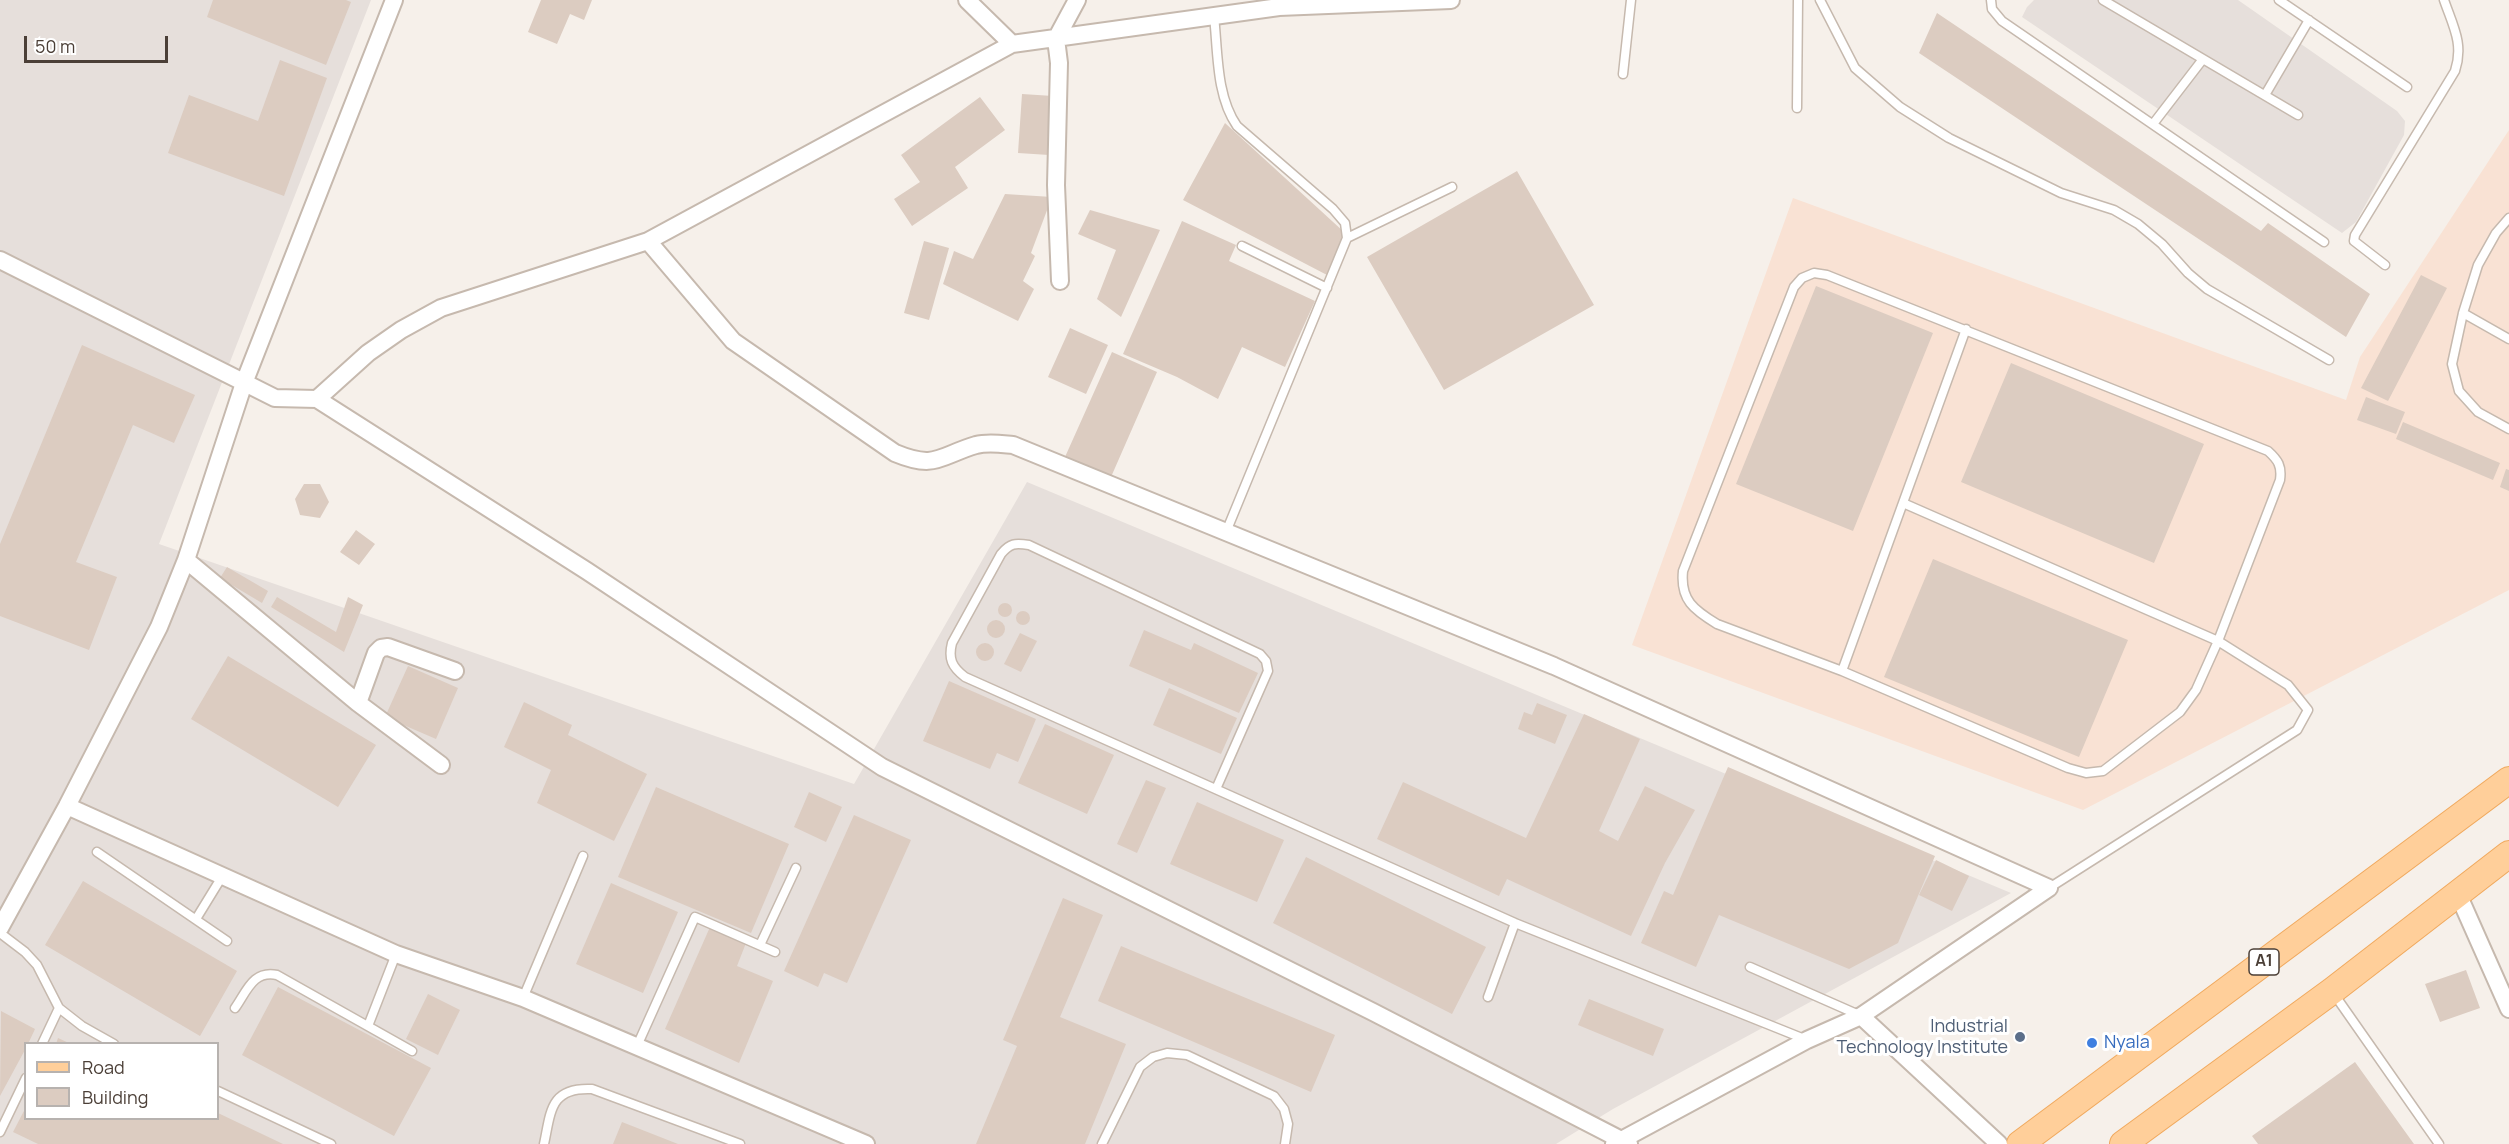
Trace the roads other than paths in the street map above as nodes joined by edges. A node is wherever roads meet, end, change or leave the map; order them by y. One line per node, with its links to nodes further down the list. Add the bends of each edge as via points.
1 (394, 0): 39 (street)
2 (967, 0): 17 (street)
3 (1077, 0): 16 (street)
4 (1451, 0): 12 (street)
5 (1631, 0): 19 (lane)
6 (1798, 0): 22 (lane)
7 (1820, 0): 38 (lane, via 1855,68 1900,107 1949,138 2051,188 2114,210 2138,224 2207,290)
8 (1991, 0): 24 (lane, via 1992,9 2002,21)
9 (2103, 0): 18 (lane)
10 (2279, 0): 15 (lane)
11 (2444, 0): 32 (lane, via 2458,40 2460,56 2455,71 2355,235 2358,246)
12 (1402, 1): 13 (street)
13 (1280, 3): 14 (street)
14 (1214, 16): 16 (street); 27 (lane, via 1228,114 1334,209 1345,224)
15 (2308, 20): 20 (lane); 21 (lane)
16 (1056, 39): 17 (street); 33 (street)
17 (1012, 44): 28 (street)
18 (2203, 59): 21 (lane); 24 (lane)
19 (1623, 74)
20 (2407, 87)
21 (2265, 95): 23 (lane)
22 (1797, 108)
23 (2298, 115)
24 (2152, 124): 29 (lane)
25 (1452, 187): 27 (lane)
26 (2509, 218): 35 (lane, via 2478,266)
27 (1347, 238): 34 (lane)
28 (648, 241): 40 (street, via 441,308 368,353); 43 (street, via 733,342 896,453 915,462 934,462 977,445 1014,445)
29 (2324, 242)
30 (1242, 246): 34 (lane)
31 (0, 260): 39 (street)
32 (2385, 265)
33 (1060, 281)
34 (1327, 288): 43 (lane)
35 (2463, 313): 37 (lane); 41 (lane, via 2452,364 2459,391 2478,412)
36 (1966, 329): 42 (lane); 45 (lane, via 2268,451 2277,459 2282,470 2280,480); 47 (lane, via 1827,275 1814,273 1802,278 1794,287 1683,572 1681,585 1687,600 1699,613 1717,624)
37 (2509, 339)
38 (2329, 360)
39 (244, 383): 40 (street, via 275,398); 44 (street)
40 (317, 399): 85 (street, via 882,766)
41 (2509, 429)
42 (1903, 503): 45 (lane); 47 (lane)
43 (1226, 532): 58 (street, via 1554,666)
44 (186, 560): 48 (street); 52 (street, via 159,627)
45 (2218, 641): 47 (lane, via 2196,690 2180,712 2103,771 2086,773); 58 (lane, via 2288,685 2308,710 2297,730)
46 (455, 671): 48 (street, via 388,647 381,648)
47 (1842, 671)
48 (358, 703): 49 (street)
49 (441, 765)
50 (2509, 780): 93 (main road, A1)
51 (1216, 789): 51 (lane, via 1269,671 1260,654 1029,545 1007,546 952,643 949,655 954,669); 61 (lane)
52 (67, 806): 57 (street); 62 (street)
53 (97, 852): 60 (lane)
54 (2509, 854): 59 (main road)
55 (584, 856): 71 (lane)
56 (796, 868): 65 (lane)
57 (223, 875): 60 (lane); 67 (street)
58 (2049, 888): 75 (street)
59 (2458, 894): 69 (main road); 74 (street)
60 (196, 919): 64 (lane)
61 (1515, 923): 70 (lane); 77 (lane)
62 (0, 928)
63 (0, 933): 72 (lane, via 37,965)
64 (227, 941)
65 (760, 945): 66 (lane); 80 (lane, via 695,917)
66 (776, 952)
67 (396, 954): 71 (street); 76 (lane)
68 (1750, 967): 75 (lane)
69 (2332, 992): 94 (main road); 95 (lane)
70 (1488, 997)
71 (524, 998): 80 (street)
72 (59, 1008): 78 (lane); 79 (lane)
73 (235, 1008): 76 (lane, via 258,976 266,973 277,975)
74 (2509, 1008)
75 (1861, 1016): 77 (street); 92 (street)
76 (368, 1026): 81 (lane)
77 (1808, 1040): 85 (street)
78 (43, 1042)
79 (110, 1042)
80 (637, 1046): 89 (street)
81 (412, 1051)
82 (24, 1082): 84 (lane)
83 (219, 1091): 86 (lane)
84 (0, 1132)
85 (1622, 1142)
86 (331, 1144)
87 (544, 1144): 88 (lane, via 552,1107 560,1095 576,1088 592,1089)
88 (740, 1144)
89 (866, 1144)
90 (1102, 1144): 91 (lane, via 1140,1067 1153,1056 1167,1053 1187,1055 1274,1096 1284,1109 1288,1124)
91 (1285, 1144)
92 (1999, 1144)
93 (2020, 1144)
94 (2123, 1144)
95 (2439, 1144)

